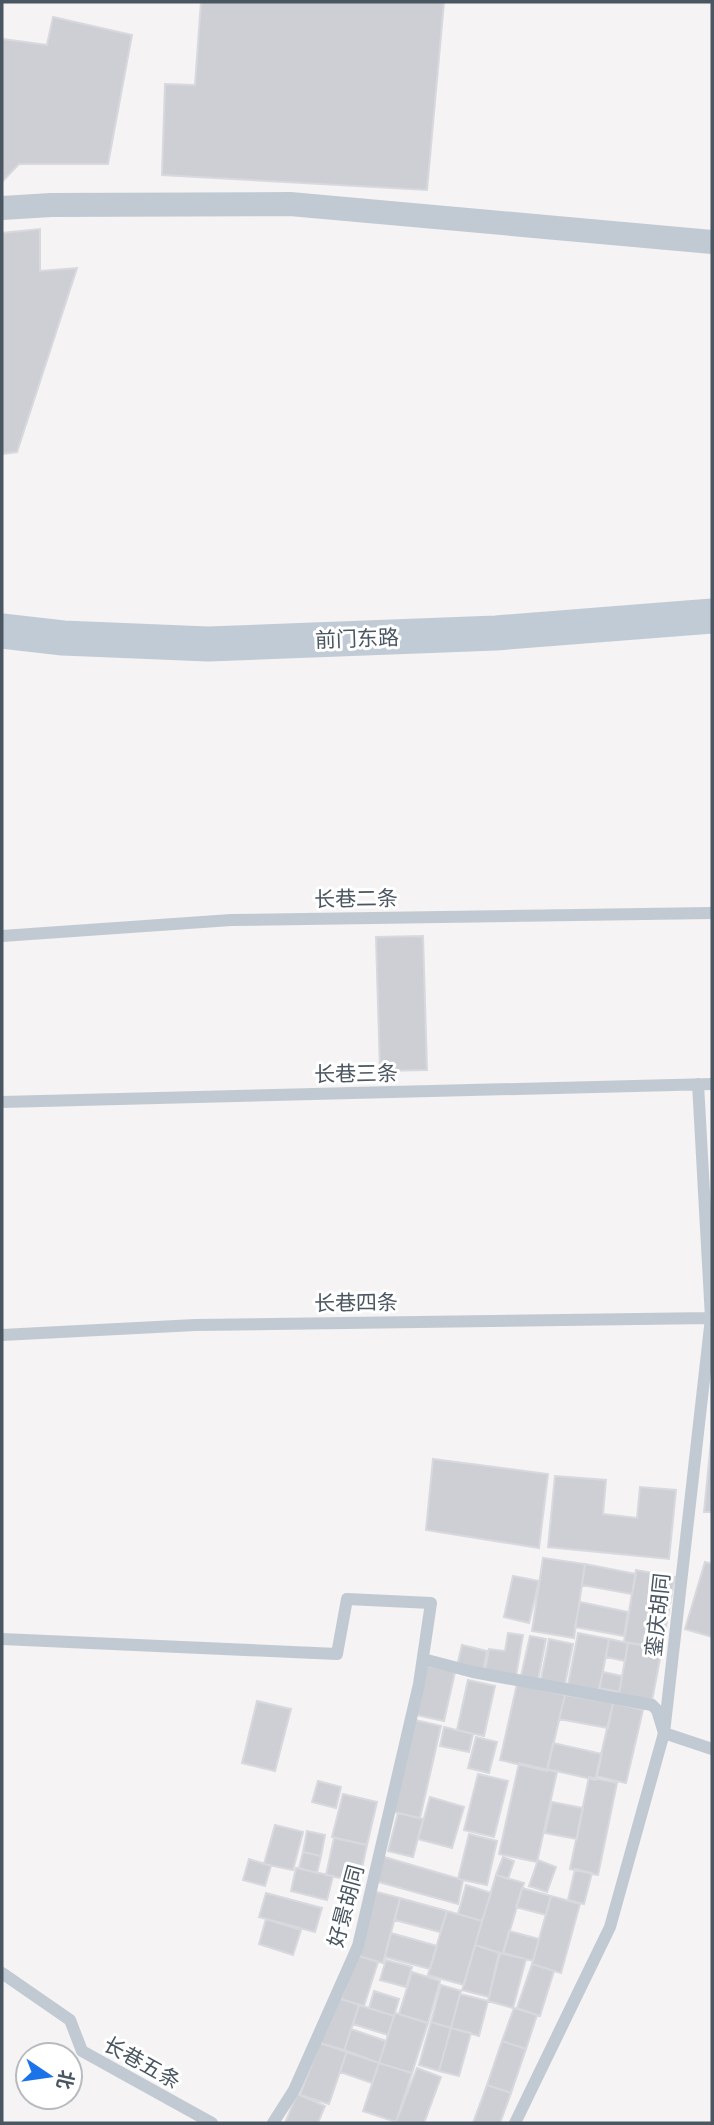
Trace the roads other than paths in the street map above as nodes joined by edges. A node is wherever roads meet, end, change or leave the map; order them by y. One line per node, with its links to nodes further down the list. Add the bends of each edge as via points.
1 (2, 208): 2 (street, via 290,204)
2 (712, 242)
3 (712, 616): 4 (main road, 前门东路, via 496,633 208,644)
4 (2, 631)
5 (712, 913): 6 (lane, 长巷二条, via 231,920)
6 (2, 936)
7 (698, 1084): 8 (lane, 长巷三条); 9 (lane, 长巷三条); 10 (lane, 銮庆胡同)
8 (712, 1084)
9 (2, 1102)
10 (711, 1318): 11 (lane, 长巷四条, via 195,1325); 14 (lane, 銮庆胡同)
11 (2, 1335)
12 (2, 1639): 13 (lane, 好景胡同, via 337,1654 347,1599 431,1603)
13 (419, 1684): 14 (lane, via 423,1660 652,1705); 18 (lane, 好景胡同, via 358,1946 294,2090)
14 (664, 1733): 15 (lane); 19 (lane, 銮庆胡同, via 610,1927)
15 (712, 1749)
16 (2, 1973): 17 (lane, 长巷五条, via 70,2020 82,2051)
17 (212, 2123)
18 (273, 2123)
19 (515, 2123)

